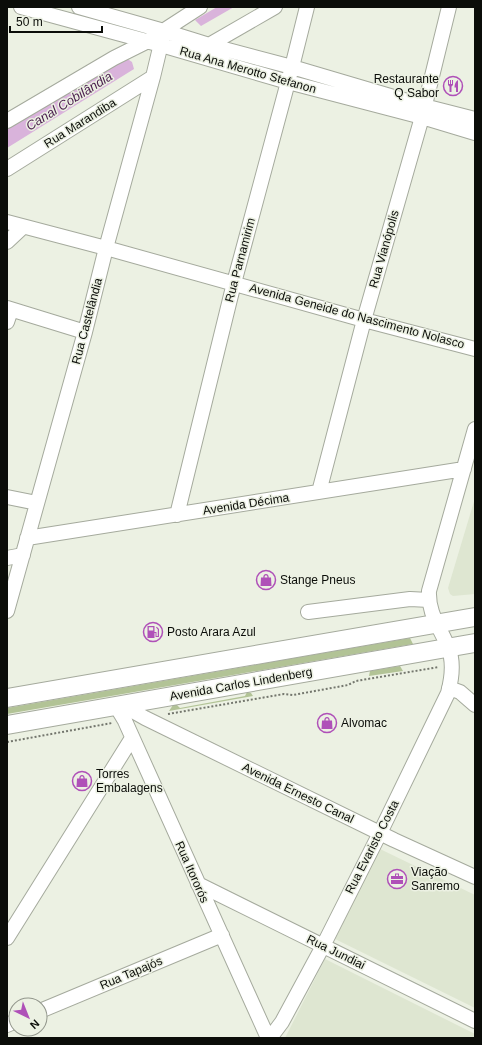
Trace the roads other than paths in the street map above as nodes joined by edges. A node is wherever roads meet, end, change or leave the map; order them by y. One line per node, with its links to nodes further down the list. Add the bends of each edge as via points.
1 (21, 7): 8 (street)
2 (79, 7): 7 (street, Rua Ana Merotto Stefanon)
3 (200, 7): 7 (street)
4 (275, 7): 9 (street)
5 (307, 7): 10 (street, Rua Parnamirim)
6 (449, 7): 13 (street, Rua Vianópolis)
7 (162, 38): 8 (street); 9 (street, Rua Ana Merotto Stefanon); 11 (street, Rua Castelândia); 12 (street, Rua Ana Merotto Stefanon)
8 (146, 42): 15 (street)
9 (209, 46): 10 (street, Rua Ana Merotto Stefanon)
10 (292, 67): 12 (street, Rua Parnamirim); 13 (street, Rua Ana Merotto Stefanon)
11 (154, 77): 17 (street, Rua Marandiba); 21 (street, Rua Castelândia)
12 (288, 82): 13 (street, Rua Ana Merotto Stefanon); 22 (street, Rua Parnamirim)
13 (423, 112): 14 (street, Rua Ana Merotto Stefanon); 16 (street, Rua Ana Merotto Stefanon); 24 (street, Rua Vianópolis)
14 (475, 119)
15 (7, 121)
16 (475, 133)
17 (7, 168)
18 (7, 222): 19 (street, Avenida Geneide do Nascimento Nolasco)
19 (23, 227): 20 (street); 21 (street, Avenida Geneide do Nascimento Nolasco)
20 (7, 242)
21 (106, 248): 22 (street, Avenida Geneide do Nascimento Nolasco); 25 (street, Rua Castelândia)
22 (234, 283): 24 (street, Avenida Geneide do Nascimento Nolasco); 32 (street, Rua Parnamirim)
23 (8, 313): 25 (street)
24 (364, 320): 26 (street, Avenida Geneide do Nascimento Nolasco); 29 (street, Rua Vianópolis)
25 (85, 332): 31 (street, Rua Castelândia)
26 (475, 348)
27 (475, 429): 28 (street)
28 (464, 469): 29 (street, Avenida Décima); 36 (street, via 429,591)
29 (320, 492): 32 (street, Avenida Décima)
30 (7, 497): 31 (street)
31 (37, 503): 33 (street, Rua Castelândia)
32 (177, 515): 33 (street, Avenida Décima)
33 (27, 538): 34 (street, Rua Castelândia)
34 (23, 555): 35 (street); 37 (street, Rua Castelândia)
35 (7, 558)
36 (429, 600): 38 (street, via 410,599); 40 (street)
37 (7, 611)
38 (308, 612)
39 (475, 617): 40 (main road, Avenida Carlos Lindenberg)
40 (437, 624): 42 (street); 44 (main road, Avenida Carlos Lindenberg)
41 (475, 643): 42 (main road, Avenida Carlos Lindenberg)
42 (450, 656): 43 (street, Rua Evaristo Costa, via 452,675); 46 (main road, Avenida Carlos Lindenberg)
43 (449, 688): 45 (street, via 460,692); 49 (street, Rua Evaristo Costa)
44 (7, 698)
45 (475, 705)
46 (121, 710): 47 (main road, Avenida Carlos Lindenberg); 48 (street, Rua Itororós); 49 (street, Avenida Ernesto Canal, via 145,718)
47 (7, 725)
48 (132, 738): 51 (street, Rua Itororós); 53 (street)
49 (380, 833): 50 (street, Avenida Ernesto Canal); 54 (street, Rua Evaristo Costa)
50 (475, 877)
51 (198, 884): 52 (street, Rua Itororós); 54 (street, Rua Jundiai)
52 (222, 935): 55 (street, Rua Tapajós); 57 (street, Rua Itororós)
53 (7, 938)
54 (323, 946): 56 (street, Rua Jundiai); 57 (street, Rua Evaristo Costa, via 282,1022)
55 (48, 1008)
56 (475, 1021)
57 (269, 1038)

